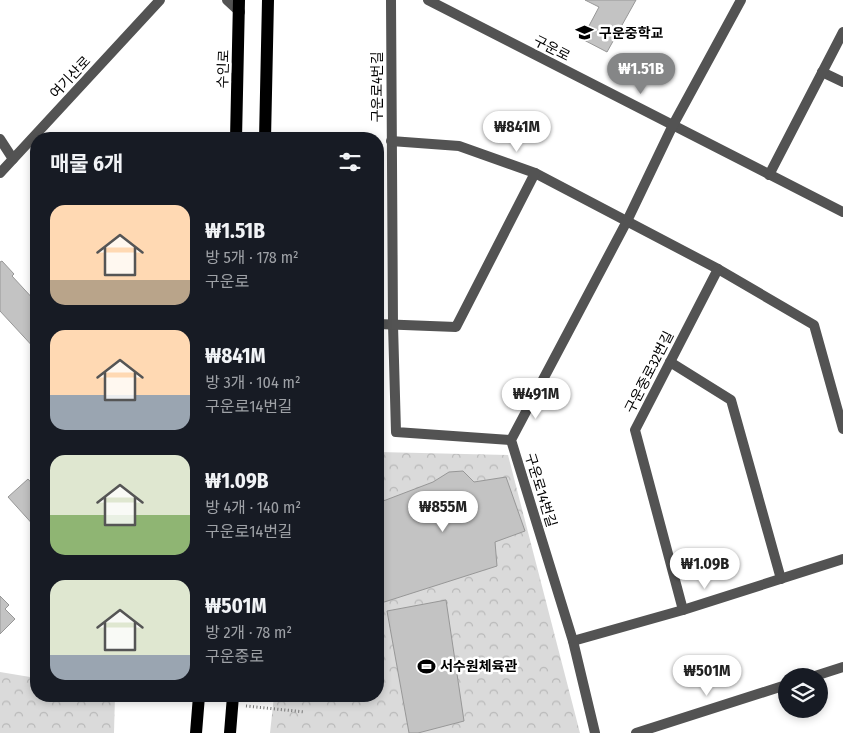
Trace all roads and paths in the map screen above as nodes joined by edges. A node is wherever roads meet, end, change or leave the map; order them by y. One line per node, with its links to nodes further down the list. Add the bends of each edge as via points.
1 (160, 0): 12 (street, 여기산로)
2 (228, 0): 7 (street)
3 (268, 0): 14 (main road)
4 (391, 0): 17 (street, 구운로4번길)
5 (428, 0): 11 (street, 구운로)
6 (741, 0): 11 (street, 구운로14번길)
7 (239, 6): 13 (main road, 수인로)
8 (843, 32): 9 (street)
9 (822, 72): 10 (street); 21 (street)
10 (843, 82)
11 (673, 125): 21 (street, 구운로); 23 (street, 구운로14번길)
12 (38, 132)
13 (236, 132)
14 (265, 132)
15 (0, 139): 18 (street)
16 (30, 141): 18 (street, 여기산로)
17 (391, 142): 20 (street, via 459,146); 26 (street, 구운로4번길)
18 (13, 159): 19 (street, 여기산로)
19 (0, 173)
20 (535, 173): 23 (street); 26 (street, via 456,327)
21 (769, 176): 22 (street, 구운로)
22 (843, 212)
23 (627, 221): 24 (street); 29 (street, 구운로14번길)
24 (718, 269): 27 (street, 구운중로32번길); 28 (street, via 814,325)
25 (384, 324): 26 (street)
26 (393, 324): 29 (street, 구운로4번길, via 396,432)
27 (670, 362): 31 (street, via 731,400); 32 (street, 구운중로32번길, via 635,430)
28 (843, 429)
29 (511, 440): 33 (street, 구운로14번길)
30 (843, 559): 31 (street)
31 (782, 579): 32 (street)
32 (683, 610): 33 (street)
33 (572, 641): 41 (street, 구운로14번길)
34 (843, 668): 35 (street)
35 (828, 672)
36 (778, 689): 42 (street)
37 (199, 702): 39 (main road)
38 (233, 702): 40 (main road)
39 (196, 733)
40 (230, 733)
41 (595, 733)
42 (636, 733)

